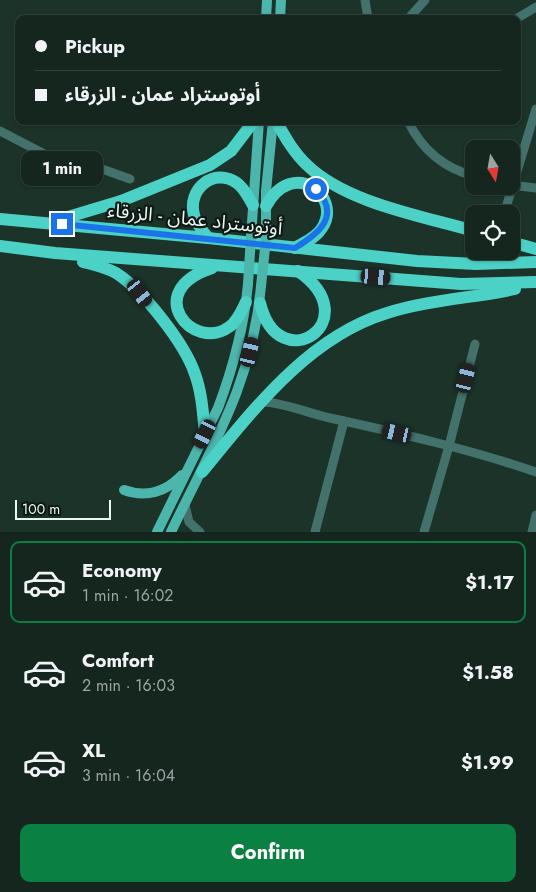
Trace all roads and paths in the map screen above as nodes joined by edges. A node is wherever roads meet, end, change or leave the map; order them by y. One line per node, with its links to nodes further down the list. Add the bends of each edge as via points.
1 (366, 0): 8 (street)
2 (425, 0): 9 (street)
3 (267, 1): 4 (main road); 6 (main road)
4 (281, 2): 7 (main road)
5 (536, 8): 10 (street)
6 (266, 15)
7 (280, 15)
8 (368, 15)
9 (412, 15)
10 (521, 16)
11 (536, 109): 18 (street)
12 (251, 125): 26 (highway, via 231,151 210,166 81,215)
13 (259, 125): 23 (main road)
14 (274, 125): 24 (main road)
15 (277, 125): 27 (highway, via 299,157 332,185 367,200)
16 (410, 125): 19 (street, via 420,142 441,162)
17 (0, 130): 20 (street, via 52,158 85,163)
18 (520, 160)
19 (465, 173)
20 (130, 179)
21 (520, 186): 22 (street)
22 (536, 188)
23 (253, 205): 28 (highway, via 235,182 220,178 205,182 195,193 193,209); 38 (main road, bridge)
24 (266, 206): 31 (highway, via 277,192 294,182 309,185 321,194 327,208 325,223 313,238); 39 (main road, bridge)
25 (0, 219): 26 (highway, أوتوستراد عمان - الزرقاء)
26 (49, 223): 28 (highway, أوتوستراد عمان - الزرقاء)
27 (465, 228)
28 (208, 238): 31 (highway, أوتوستراد عمان - الزرقاء)
29 (520, 245): 32 (highway)
30 (0, 246): 33 (highway)
31 (295, 248): 34 (highway, أوتوستراد عمان - الزرقاء, via 437,263)
32 (536, 249)
33 (55, 254): 35 (highway); 45 (highway, via 103,266 140,293 190,360 200,388)
34 (536, 262)
35 (220, 265): 36 (highway); 38 (highway, via 196,273 181,286 177,304 184,322 200,332 220,331 230,327)
36 (298, 271): 37 (highway, via 461,284); 39 (highway, via 317,287 323,297 325,316 318,330 298,340 283,339 269,328)
37 (536, 283): 41 (highway, via 372,318 320,346)
38 (246, 302): 45 (main road, via 226,386)
39 (260, 303): 48 (main road, via 241,385)
40 (475, 344): 46 (street)
41 (277, 388): 42 (highway); 43 (street)
42 (264, 402): 43 (street); 48 (highway)
43 (282, 404): 44 (street)
44 (344, 421): 46 (street); 57 (street)
45 (205, 434): 47 (main road)
46 (449, 446): 49 (street); 58 (street)
47 (190, 467): 50 (main road, via 172,484 156,492 142,494); 53 (main road)
48 (202, 472): 51 (main road)
49 (536, 472)
50 (124, 490)
51 (184, 505): 54 (main road); 56 (street, via 189,522)
52 (536, 515): 59 (street)
53 (164, 516): 54 (main road); 55 (main road)
54 (173, 527)
55 (156, 532)
56 (200, 532)
57 (315, 532)
58 (424, 532)
59 (532, 532)

